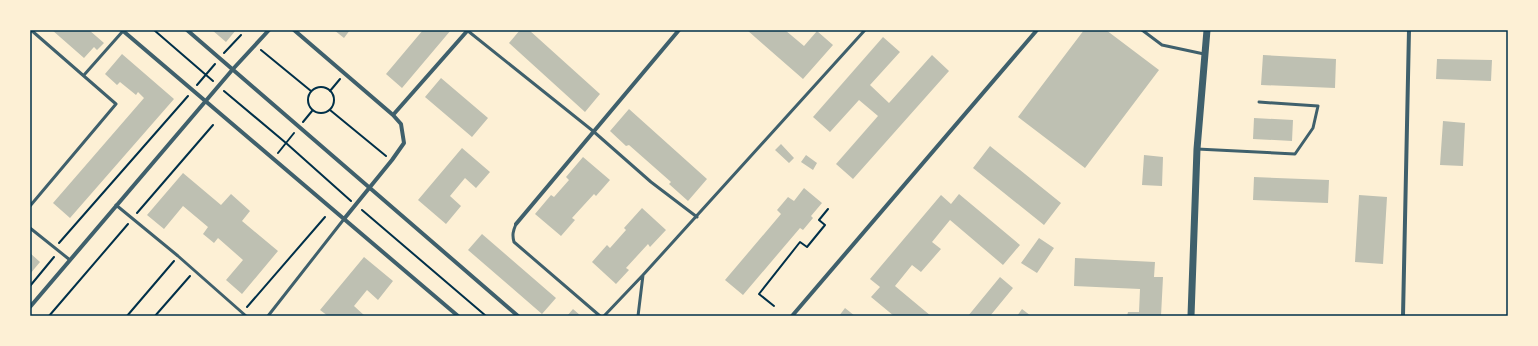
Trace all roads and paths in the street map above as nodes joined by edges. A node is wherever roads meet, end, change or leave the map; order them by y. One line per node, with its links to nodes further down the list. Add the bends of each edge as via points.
1 (31, 30): 20 (lane)
2 (154, 30): 21 (path)
3 (187, 30): 17 (street)
4 (269, 30): 15 (street)
5 (294, 30): 19 (street)
6 (468, 30): 30 (street); 33 (lane)
7 (679, 30): 33 (street)
8 (865, 30): 44 (lane)
9 (1037, 30): 70 (street)
10 (1142, 30): 16 (lane, via 1162,45)
11 (1207, 30): 16 (street)
12 (1409, 30): 72 (street)
13 (122, 31): 20 (lane); 23 (street)
14 (242, 35): 17 (path)
15 (255, 45): 18 (street); 25 (path)
16 (1205, 55): 35 (street)
17 (220, 58): 18 (street); 21 (path)
18 (233, 69): 22 (street); 32 (street)
19 (345, 74): 24 (path); 30 (street)
20 (84, 75): 41 (lane, via 116,104)
21 (206, 75): 22 (path); 23 (path)
22 (219, 86): 26 (street); 34 (path)
23 (193, 90): 26 (street); 49 (path)
24 (330, 90): 25 (path, via 322,87); 28 (path, via 334,98)
25 (311, 91): 29 (path, via 307,99)
26 (206, 101): 36 (street); 39 (street)
27 (1259, 102): 35 (lane, via 1318,106 1313,128 1295,154)
28 (330, 110): 29 (path, via 321,114); 37 (path)
29 (312, 111): 32 (path)
30 (393, 115): 37 (street, via 401,124 404,143)
31 (213, 125): 45 (path)
32 (299, 126): 34 (path); 38 (street)
33 (593, 131): 44 (lane, via 651,182); 47 (street)
34 (286, 142): 36 (path); 40 (path)
35 (1197, 149): 71 (street)
36 (273, 158): 46 (street)
37 (392, 160): 38 (street)
38 (370, 187): 40 (street); 66 (street)
39 (116, 205): 45 (lane); 52 (street)
40 (356, 205): 46 (street); 65 (path)
41 (30, 206)
42 (828, 209): 56 (path, via 818,220 825,225 807,248 800,242 759,294)
43 (324, 217): 58 (path)
44 (697, 217): 54 (lane)
45 (132, 219): 51 (lane); 59 (path)
46 (344, 219): 63 (lane); 64 (street)
47 (516, 224): 67 (lane, via 512,237 514,242)
48 (30, 228): 49 (lane)
49 (55, 248): 50 (lane)
50 (59, 252): 52 (lane); 55 (path)
51 (178, 256): 53 (lane); 60 (path)
52 (70, 260): 57 (street)
53 (194, 271): 58 (lane); 61 (path)
54 (643, 275): 68 (lane); 69 (lane)
55 (30, 286)
56 (774, 306)
57 (30, 307)
58 (242, 312): 62 (lane)
59 (49, 316)
60 (127, 316)
61 (155, 316)
62 (246, 316)
63 (268, 316)
64 (458, 316)
65 (486, 316)
66 (518, 316)
67 (600, 316)
68 (604, 316)
69 (638, 316)
70 (792, 316)
71 (1190, 316)
72 (1403, 316)

